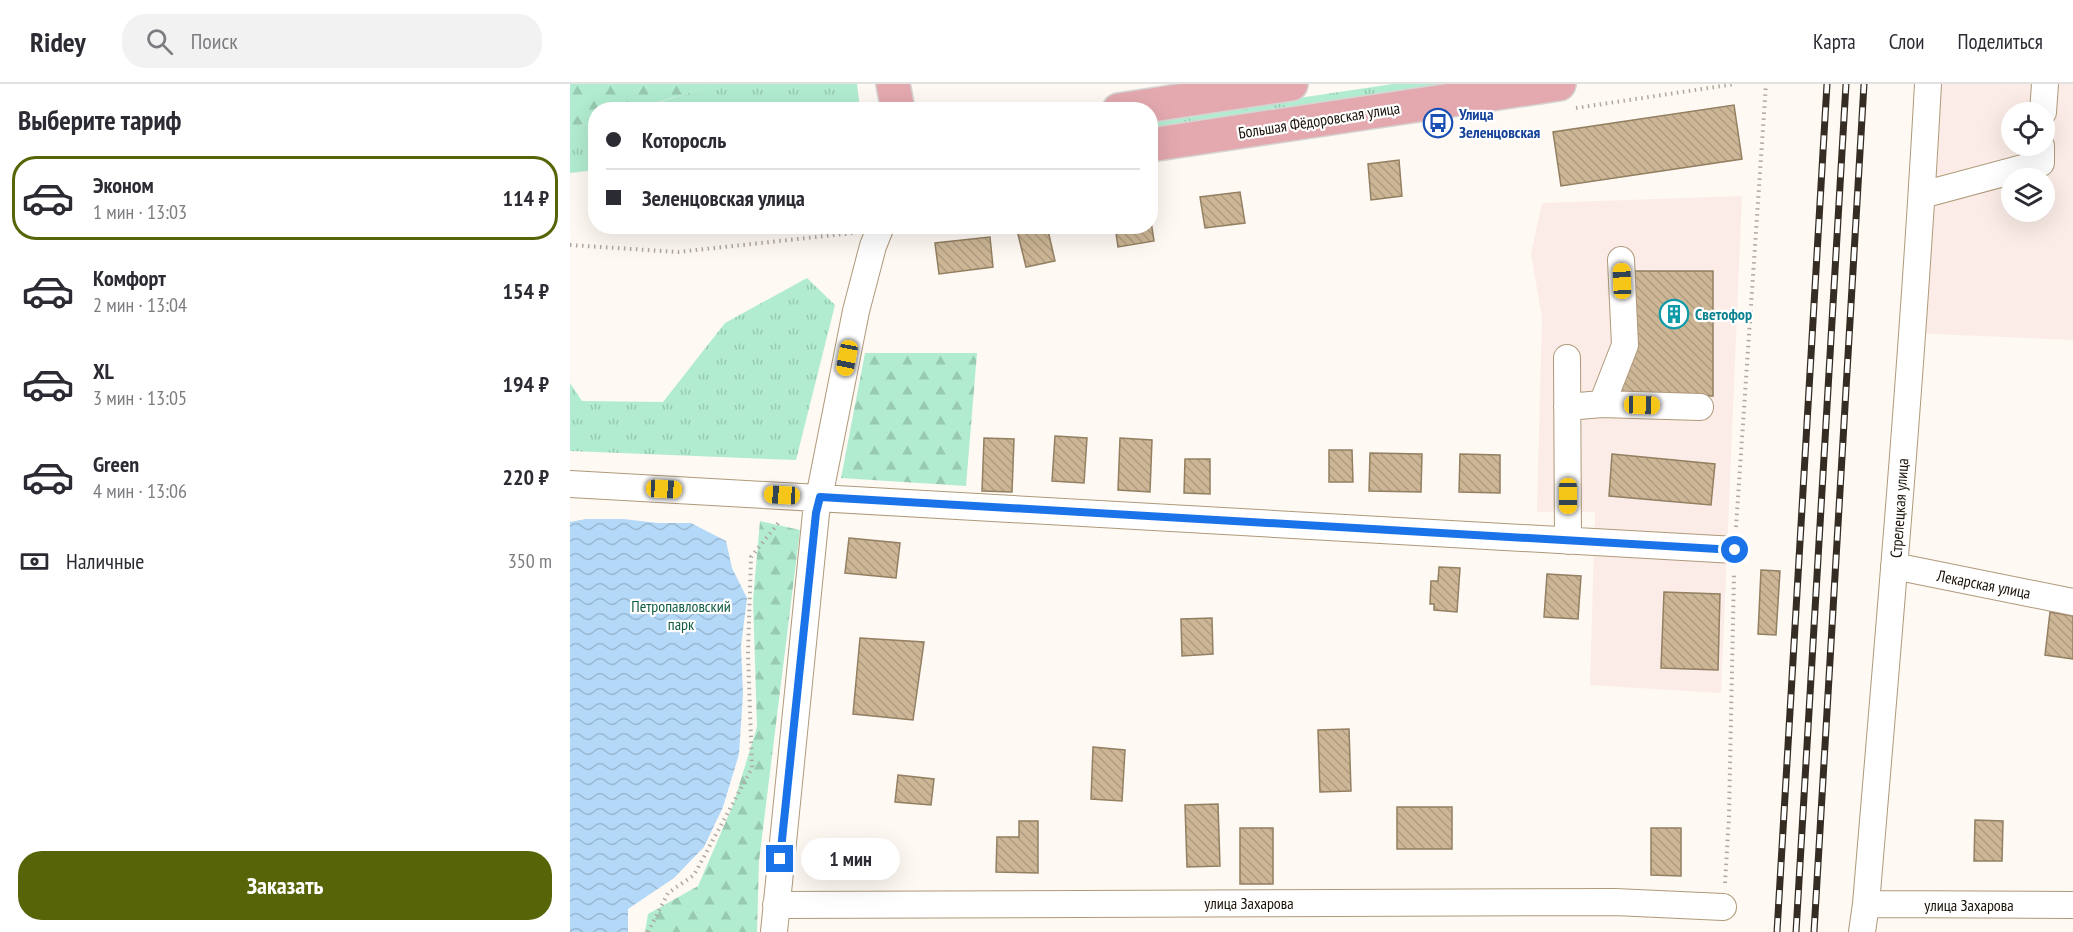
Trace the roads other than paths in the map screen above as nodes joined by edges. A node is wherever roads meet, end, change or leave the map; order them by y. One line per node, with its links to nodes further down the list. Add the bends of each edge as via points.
1 (893, 84): 6 (main road)
2 (1291, 84): 8 (main road)
3 (1559, 84): 9 (main road, Большая Фёдоровская улица)
4 (1928, 84): 11 (street, Стрелецкая улица)
5 (2045, 84): 7 (street)
6 (896, 102)
7 (2044, 102)
8 (1158, 104)
9 (1158, 144)
10 (2041, 156): 11 (street, via 2041,163)
11 (1922, 195): 22 (street, Стрелецкая улица)
12 (878, 234): 19 (street)
13 (1622, 260): 15 (street, via 1624,345)
14 (1567, 358): 16 (street)
15 (1602, 404): 16 (street); 17 (street)
16 (1567, 407): 20 (street)
17 (1700, 407)
18 (570, 484): 19 (street)
19 (810, 497): 20 (street); 25 (street, via 816,513)
20 (1568, 541): 21 (street)
21 (1735, 550)
22 (1894, 566): 23 (street, Лекарская улица); 24 (street, Стрелецкая улица)
23 (2073, 602)
24 (1866, 904): 26 (street, улица Захарова); 29 (street, Стрелецкая улица)
25 (776, 905): 27 (street, улица Захарова, via 1615,902); 28 (street)
26 (2073, 905)
27 (1723, 908)
28 (774, 932)
29 (1862, 932)

